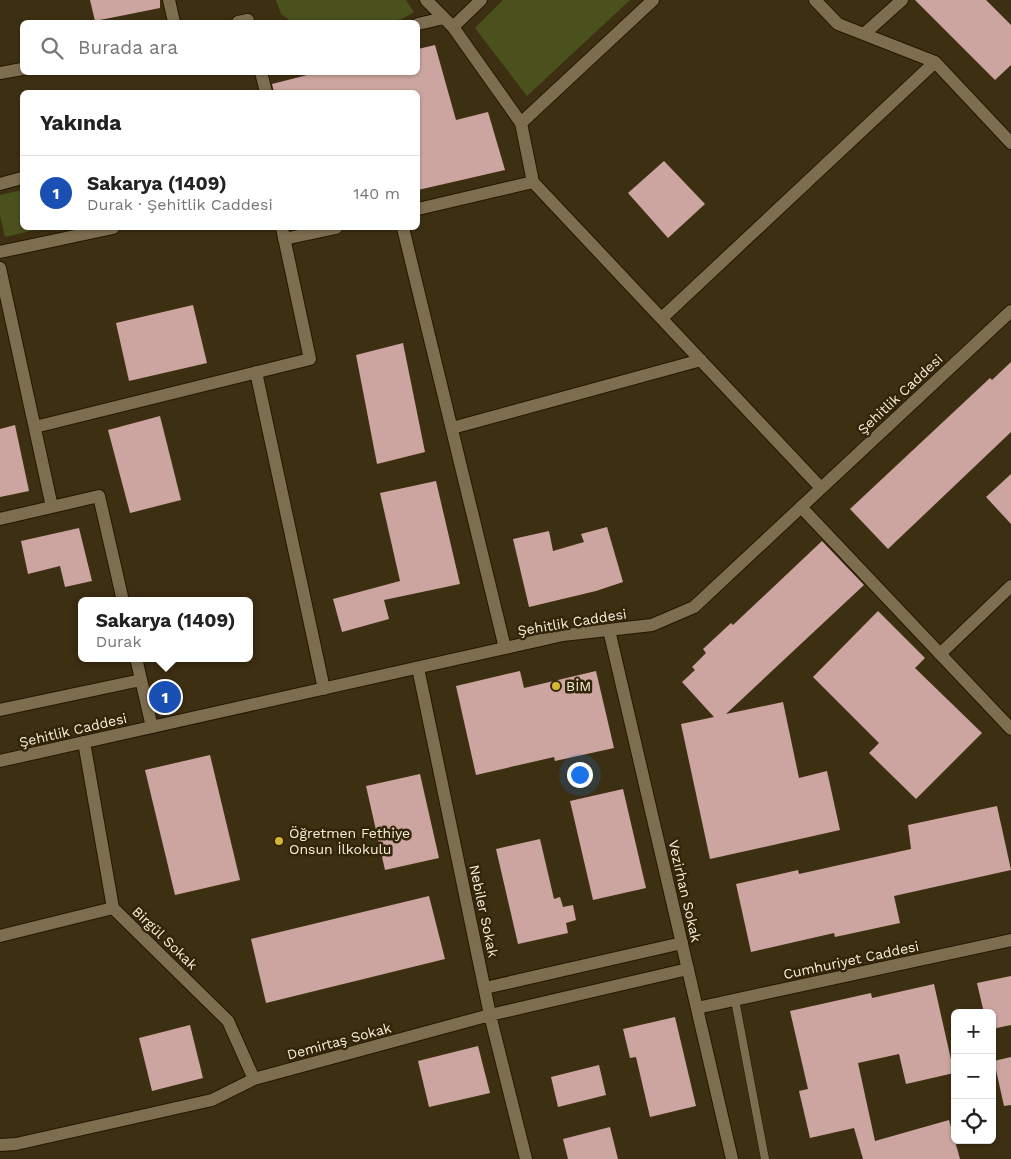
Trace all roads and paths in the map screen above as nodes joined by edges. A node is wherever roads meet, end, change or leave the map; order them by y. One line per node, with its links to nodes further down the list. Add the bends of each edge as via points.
1 (169, 0): 7 (street)
2 (426, 0): 8 (street)
3 (481, 0): 8 (street)
4 (653, 0): 16 (street)
5 (815, 0): 10 (street, via 838,24)
6 (902, 0): 10 (street)
7 (174, 20)
8 (448, 22): 9 (street); 16 (street)
9 (420, 24)
10 (864, 34): 11 (street)
11 (935, 62): 17 (street); 30 (street)
12 (20, 68): 13 (street)
13 (0, 73)
14 (262, 75): 15 (street)
15 (266, 90)
16 (521, 123): 19 (street)
17 (1011, 143)
18 (20, 179): 20 (street)
19 (533, 182): 21 (street); 30 (street)
20 (0, 184)
21 (420, 209)
22 (104, 230): 26 (street)
23 (318, 230): 25 (street)
24 (404, 230): 34 (street)
25 (283, 234): 32 (street, via 310,359)
26 (0, 252)
27 (0, 268): 28 (street)
28 (2, 286): 33 (street)
29 (1011, 312): 35 (street, Şehitlik Caddesi)
30 (662, 318): 31 (street)
31 (701, 360): 34 (street); 35 (street)
32 (256, 372): 33 (street); 47 (street)
33 (35, 427): 36 (street)
34 (452, 428): 42 (street)
35 (821, 488): 37 (street, Şehitlik Caddesi)
36 (52, 506): 38 (street); 40 (street, via 99,496)
37 (801, 507): 41 (street, Şehitlik Caddesi, via 694,607 652,624); 43 (street)
38 (0, 519)
39 (1011, 586): 43 (street)
40 (122, 597)
41 (609, 630): 42 (street, Şehitlik Caddesi, via 563,635); 56 (street, Vezirhan Sokak)
42 (505, 648): 45 (street, Şehitlik Caddesi)
43 (940, 654): 50 (street)
44 (137, 662): 46 (street)
45 (418, 668): 47 (street, Şehitlik Caddesi); 58 (street, Nebiler Sokak)
46 (141, 680): 48 (street); 49 (street)
47 (324, 689): 49 (street, Şehitlik Caddesi)
48 (0, 710)
49 (152, 727): 51 (street, Şehitlik Caddesi)
50 (1011, 729)
51 (84, 742): 52 (street, Şehitlik Caddesi); 53 (street, Birgül Sokak)
52 (0, 761)
53 (113, 908): 54 (street); 62 (street, Birgül Sokak, via 228,1021)
54 (0, 936)
55 (1011, 940): 59 (street, Cumhuriyet Caddesi)
56 (682, 943): 57 (street, Vezirhan Sokak); 58 (street)
57 (688, 969): 60 (street, Vezirhan Sokak); 61 (street, Demirtaş Sokak)
58 (485, 988): 61 (street, Nebiler Sokak)
59 (735, 1000): 60 (street, Cumhuriyet Caddesi); 66 (lane)
60 (697, 1008): 65 (street, Vezirhan Sokak)
61 (490, 1015): 62 (street, Demirtaş Sokak); 64 (street, Nebiler Sokak)
62 (254, 1079): 63 (street, Demirtaş Sokak, via 212,1100)
63 (0, 1145)
64 (526, 1159)
65 (732, 1159)
66 (765, 1159)

